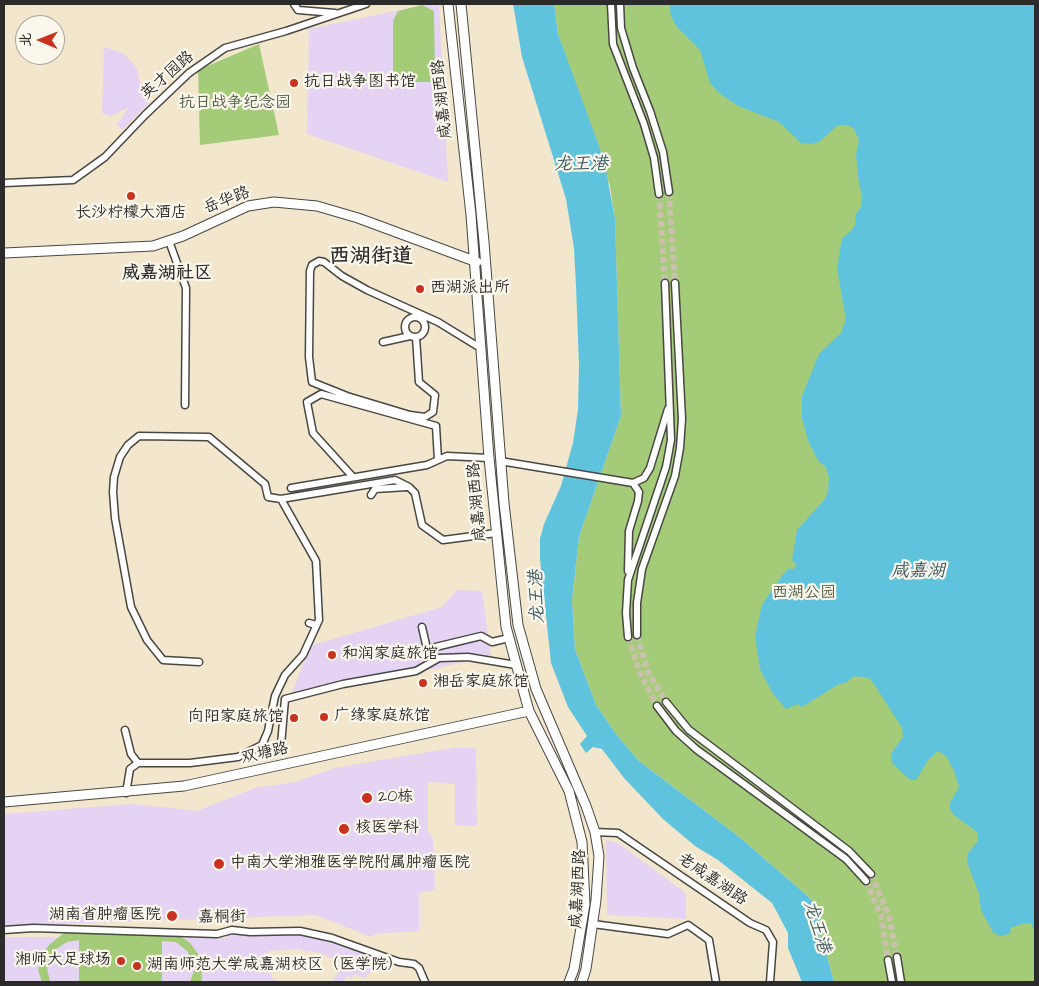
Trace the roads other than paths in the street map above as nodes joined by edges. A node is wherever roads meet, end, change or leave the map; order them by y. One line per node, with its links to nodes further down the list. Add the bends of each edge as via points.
1 (294, 4): 7 (street, via 298,10)
2 (366, 4): 7 (street, 英才园路)
3 (448, 4): 13 (main road, 咸嘉湖西路)
4 (461, 4): 14 (main road, 咸嘉湖西路)
5 (611, 4): 10 (street, via 613,44 644,124 654,158)
6 (620, 4): 9 (street, via 621,28 663,152)
7 (339, 13): 8 (street, 英才园路, via 225,48 189,73 105,157 73,180)
8 (4, 183)
9 (669, 192)
10 (659, 194)
11 (169, 241): 12 (main road, 岳华路, via 120,249); 13 (main road, 岳华路, via 248,206 274,202 317,206); 20 (street, via 186,288)
12 (4, 253)
13 (474, 261): 14 (main road, 岳华路); 18 (main road, 咸嘉湖西路)
14 (486, 263): 23 (main road, 咸嘉湖西路)
15 (675, 283): 35 (street, via 682,419 680,448 675,476 642,569)
16 (665, 284): 19 (street)
17 (383, 342): 18 (street, via 413,337 419,382 435,395 433,412 425,417 410,415 312,382 309,357 312,265 324,262 350,281 438,322)
18 (482, 349): 21 (main road, 咸嘉湖西路)
19 (670, 403): 25 (street, via 650,468 644,478); 31 (street, via 666,467)
20 (185, 405)
21 (489, 458): 22 (street, via 447,456); 30 (main road, 咸嘉湖西路)
22 (438, 460): 24 (street, via 427,465); 24 (street, via 436,426 322,394 306,402 313,433)
23 (500, 461): 25 (street); 48 (main road, 咸嘉湖西路, via 512,586 526,659)
24 (352, 476): 27 (street)
25 (633, 483): 31 (street, via 638,501 629,531)
26 (409, 487): 28 (street, via 376,489); 29 (street, via 395,480); 30 (street, via 415,493 422,525 443,540)
27 (291, 488)
28 (372, 495)
29 (281, 499): 33 (street, via 316,561 319,620); 38 (street, via 268,498 265,484 209,437 139,436 128,444 120,457 113,492 131,607 147,640 163,660)
30 (496, 533): 37 (main road, 咸嘉湖西路)
31 (628, 580): 36 (street)
32 (309, 623): 33 (street)
33 (316, 626): 45 (street, via 303,655 285,675 275,696 262,745 238,757 190,763)
34 (422, 627): 37 (street, via 427,649 481,636 492,642)
35 (637, 635)
36 (628, 637)
37 (509, 638): 39 (main road, 咸嘉湖西路)
38 (199, 662)
39 (516, 666): 42 (main road, 咸嘉湖西路); 44 (street, via 468,658 439,658 416,671 343,684 285,699)
40 (666, 702): 49 (street, via 689,730 849,851)
41 (658, 706): 50 (street, via 676,731 696,749 846,859)
42 (529, 711): 46 (main road, 双塘路, via 184,786); 56 (main road, 咸嘉湖西路, via 569,791 582,842 585,904)
43 (125, 730): 45 (street)
44 (281, 745)
45 (138, 763): 46 (street, via 130,769)
46 (126, 792): 47 (main road, 双塘路)
47 (4, 802)
48 (595, 832): 51 (main road, 咸嘉湖西路, via 599,856); 59 (street, 老咸嘉湖路, via 618,833 750,923 766,930 773,942)
49 (871, 874)
50 (866, 881)
51 (593, 924): 57 (main road, 咸嘉湖西路); 58 (street, via 668,934 688,924 708,940)
52 (4, 930): 55 (street, 嘉桐街, via 33,928 217,934 232,930 300,931 414,964)
53 (897, 957): 61 (street)
54 (888, 960): 60 (street)
55 (425, 982)
56 (569, 982)
57 (582, 982)
58 (716, 982)
59 (770, 982)
60 (892, 982)
61 (901, 982)

